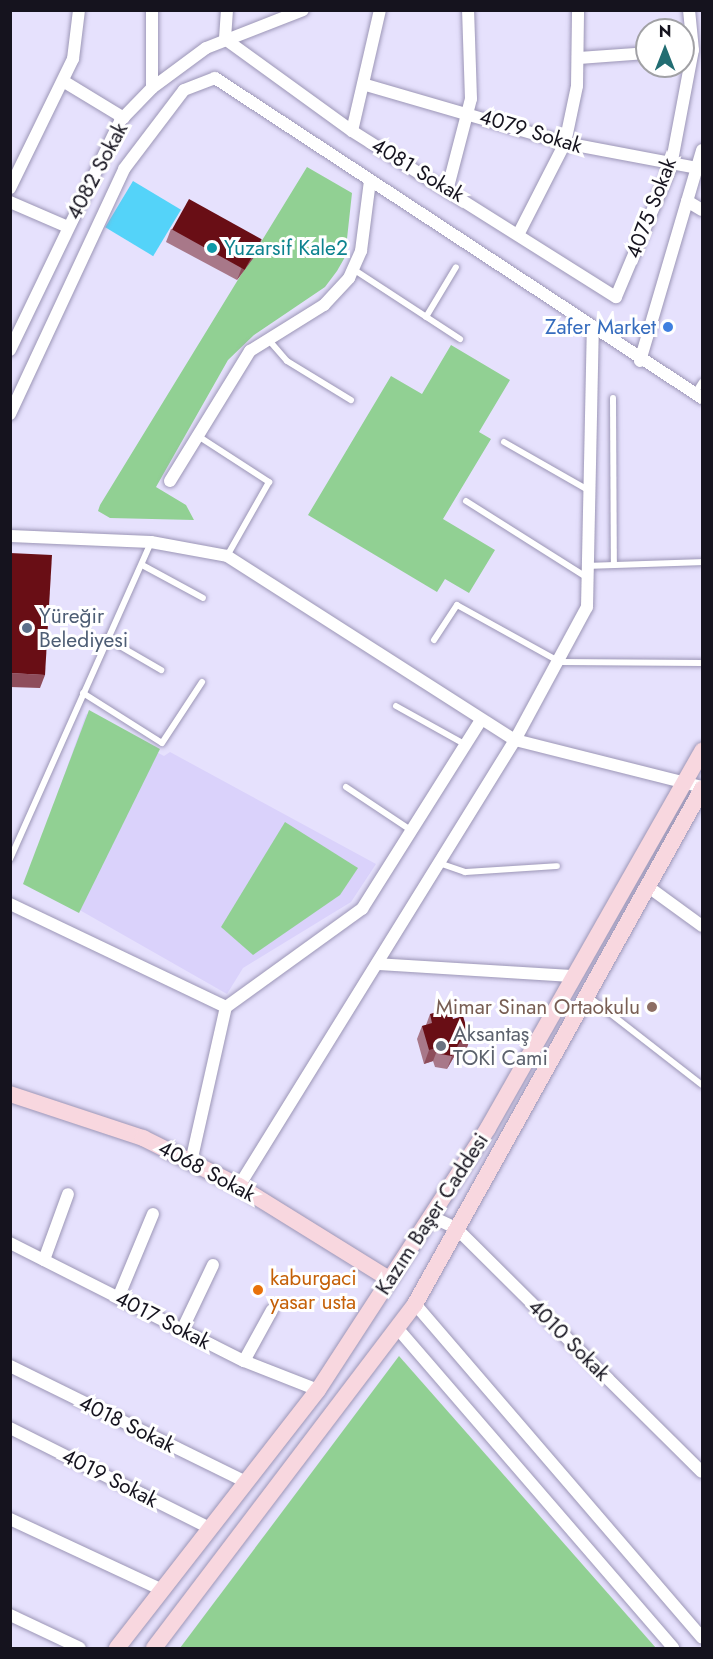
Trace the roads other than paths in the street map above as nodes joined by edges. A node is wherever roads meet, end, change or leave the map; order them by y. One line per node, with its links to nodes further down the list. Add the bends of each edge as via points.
1 (80, 10): 13 (street, via 72,59)
2 (152, 10): 15 (street)
3 (228, 10): 9 (street)
4 (303, 10): 8 (street, 4082 Sokak)
5 (380, 10): 14 (street)
6 (468, 10): 16 (street, via 473,58)
7 (578, 10): 11 (street)
8 (283, 13): 9 (street, 4082 Sokak)
9 (225, 39): 15 (street, 4082 Sokak); 18 (street, 4081 Sokak)
10 (635, 54): 11 (street)
11 (578, 58): 19 (street)
12 (684, 78): 21 (street, 4075 Sokak)
13 (63, 81): 17 (street); 25 (street)
14 (366, 85): 16 (street, 4079 Sokak); 18 (street)
15 (152, 88): 17 (street, 4082 Sokak)
16 (468, 112): 19 (street, 4079 Sokak); 24 (street)
17 (124, 118): 29 (street, 4082 Sokak)
18 (352, 131): 24 (street, 4081 Sokak)
19 (565, 143): 21 (street, 4079 Sokak); 30 (street)
20 (702, 150): 22 (street)
21 (671, 166): 22 (street, 4079 Sokak); 33 (street, 4075 Sokak)
22 (697, 168): 26 (street)
23 (370, 181): 32 (street, via 364,235); 35 (street); 44 (street, via 215,78 184,90 124,169)
24 (448, 187): 30 (street, 4081 Sokak)
25 (10, 188)
26 (687, 201): 28 (street); 39 (street)
27 (10, 202): 29 (street)
28 (702, 210)
29 (68, 227): 38 (street, 4082 Sokak)
30 (519, 233): 33 (street, 4081 Sokak)
31 (456, 267): 34 (lane)
32 (353, 269): 34 (lane); 36 (street, via 324,305)
33 (616, 297)
34 (426, 316): 37 (lane)
35 (593, 329): 39 (street); 48 (street)
36 (266, 338): 43 (lane, via 287,361); 45 (street, via 239,366)
37 (460, 339)
38 (10, 350)
39 (640, 361): 41 (street)
40 (702, 382): 41 (lane)
41 (699, 395)
42 (613, 398): 54 (lane)
43 (351, 400)
44 (10, 414)
45 (198, 436): 47 (street); 52 (lane, via 269,482)
46 (504, 442): 48 (lane)
47 (170, 481)
48 (592, 492): 56 (street)
49 (466, 501): 56 (lane)
50 (10, 536): 51 (street)
51 (151, 543): 52 (street); 55 (lane)
52 (227, 556): 66 (street)
53 (702, 562): 54 (lane)
54 (614, 565): 56 (lane)
55 (144, 566): 57 (lane); 58 (lane)
56 (587, 572): 60 (street, via 587,607)
57 (203, 598)
58 (106, 638): 62 (lane); 64 (lane)
59 (434, 640): 60 (lane, via 457,605)
60 (560, 662): 61 (lane); 67 (street)
61 (702, 663)
62 (161, 670)
63 (202, 682): 64 (lane, via 162,743)
64 (83, 693): 74 (lane)
65 (396, 706): 68 (lane)
66 (481, 720): 67 (street); 68 (street)
67 (514, 740): 70 (street); 75 (street)
68 (467, 746): 73 (street)
69 (702, 751): 70 (main road, Kazım Başer Caddesi)
70 (685, 781): 72 (street); 81 (main road, Kazım Başer Caddesi)
71 (346, 787): 73 (lane)
72 (702, 788): 77 (main road, Kazım Başer Caddesi)
73 (412, 831): 83 (street, via 362,909)
74 (10, 859)
75 (439, 863): 76 (lane, via 465,872); 80 (street)
76 (557, 866)
77 (647, 886): 79 (street); 82 (main road, Kazım Başer Caddesi)
78 (10, 904): 83 (street)
79 (702, 926)
80 (377, 964): 81 (street); 87 (street)
81 (574, 976): 90 (main road, Kazım Başer Caddesi)
82 (586, 995): 84 (lane); 91 (main road, Kazım Başer Caddesi)
83 (226, 1007): 86 (street)
84 (702, 1085)
85 (10, 1094): 86 (main road, 4068 Sokak, via 143,1138)
86 (191, 1162): 87 (main road, 4068 Sokak)
87 (239, 1186): 95 (main road, 4068 Sokak)
88 (68, 1194): 93 (street)
89 (153, 1214): 96 (street)
90 (430, 1216): 91 (street, 4010 Sokak); 95 (main road, Kazım Başer Caddesi)
91 (456, 1228): 97 (main road, Kazım Başer Caddesi); 105 (street, 4010 Sokak)
92 (10, 1243): 93 (street, 4017 Sokak)
93 (44, 1260): 96 (street, 4017 Sokak)
94 (213, 1265): 100 (street)
95 (389, 1279): 103 (main road, Kazım Başer Caddesi)
96 (118, 1298): 100 (street, 4017 Sokak)
97 (415, 1304): 99 (main road, Kazım Başer Caddesi); 111 (street)
98 (272, 1310): 101 (street)
99 (398, 1329): 114 (main road, Kazım Başer Caddesi); 115 (street)
100 (182, 1330): 101 (street, 4017 Sokak)
101 (244, 1361): 103 (street, 4017 Sokak)
102 (10, 1366): 106 (street, 4018 Sokak)
103 (318, 1390): 106 (main road, Kazım Başer Caddesi)
104 (10, 1428): 108 (street, 4019 Sokak)
105 (702, 1472)
106 (244, 1481): 108 (main road, Kazım Başer Caddesi)
107 (10, 1520): 109 (street)
108 (210, 1528): 109 (main road, Kazım Başer Caddesi)
109 (162, 1590): 113 (main road, Kazım Başer Caddesi)
110 (10, 1615): 112 (street)
111 (702, 1638)
112 (80, 1648)
113 (117, 1648)
114 (154, 1648)
115 (673, 1648)

